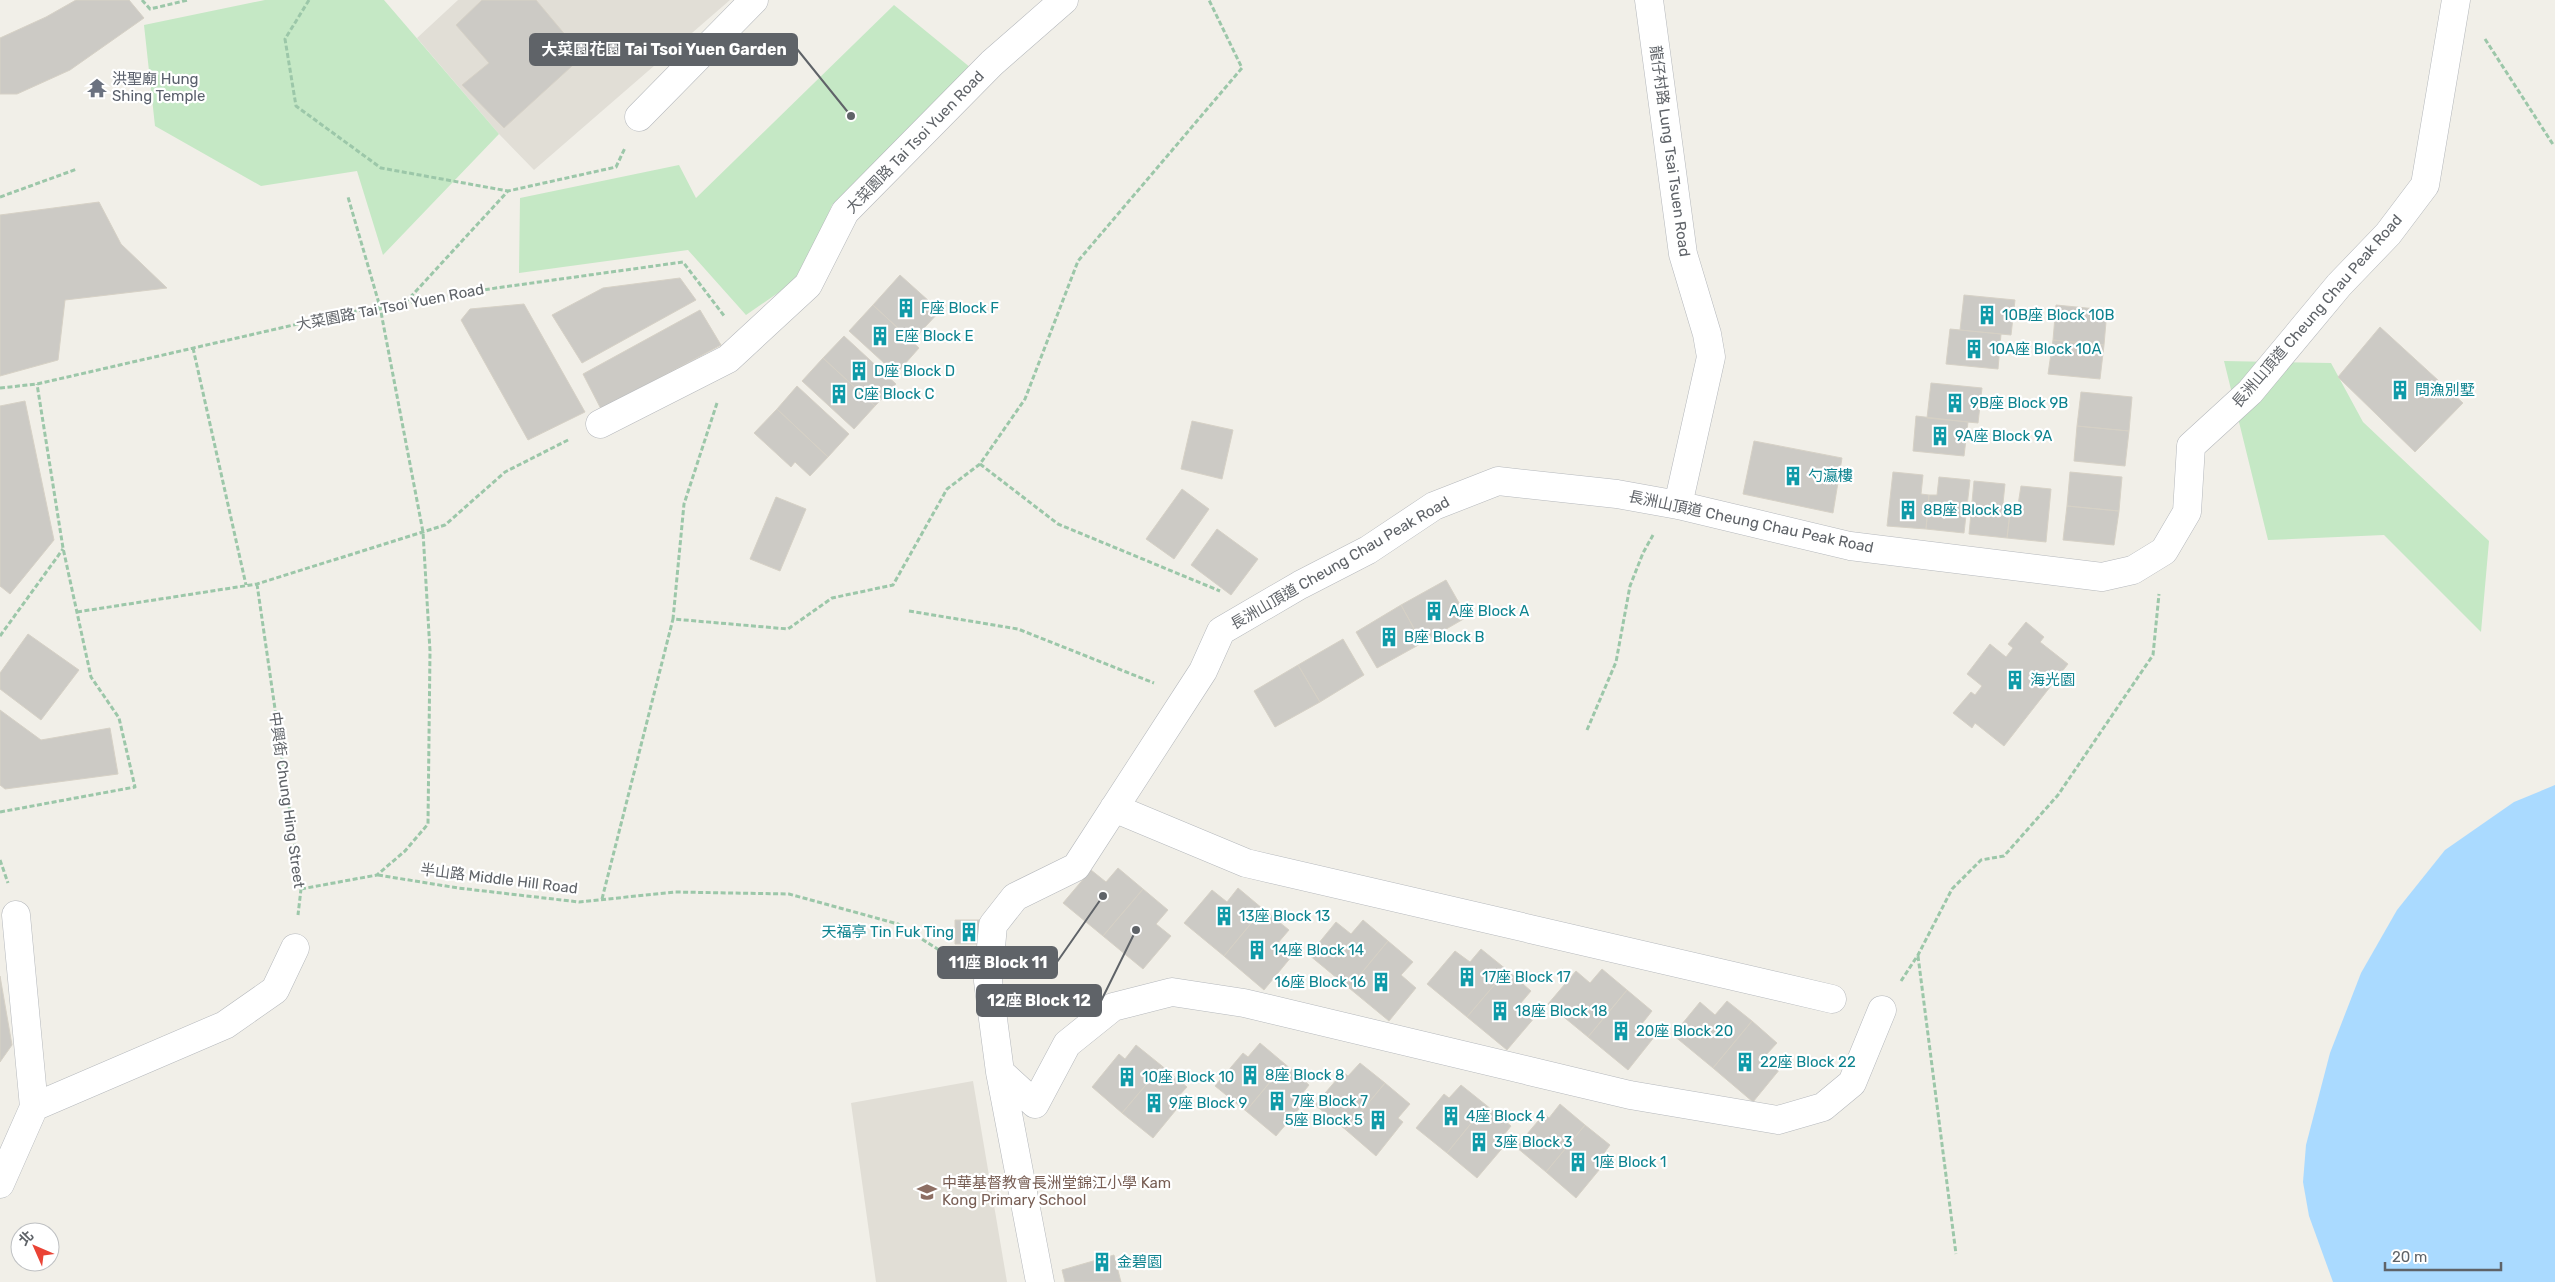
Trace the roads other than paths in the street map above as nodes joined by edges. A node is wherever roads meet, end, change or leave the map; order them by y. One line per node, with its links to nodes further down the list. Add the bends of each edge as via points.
1 (754, 0): 5 (street)
2 (1064, 0): 6 (street, 大菜園路 Tai Tsoi Yuen Road, via 992,63 845,212 808,285 728,358)
3 (1648, 0): 7 (street, 龍仔村路 Lung Tsai Tsuen Road, via 1683,254 1711,358)
4 (2456, 0): 7 (street, 長洲山頂道 Cheung Chau Peak Road, via 2425,185 2388,234 2339,285 2250,392 2191,446 2187,512 2164,551 2133,570 2102,577 1850,546)
5 (639, 117)
6 (600, 424)
7 (1674, 505): 8 (street, 長洲山頂道 Cheung Chau Peak Road, via 1617,494 1498,481 1434,506 1368,550 1221,631 1203,672)
8 (1114, 808): 11 (street, via 1246,863); 13 (street, 長洲山頂道 Cheung Chau Peak Road, via 1076,867 1015,896 993,925 988,980)
9 (16, 915): 14 (street)
10 (294, 948): 14 (street, via 275,990 225,1025)
11 (1832, 999)
12 (1882, 1010): 13 (street, via 1852,1083 1823,1107 1778,1120 1630,1095 1244,1003 1172,992 1113,1007 1067,1044 1035,1104)
13 (1000, 1072): 16 (street)
14 (34, 1107): 15 (street)
15 (0, 1184)
16 (1040, 1282)

